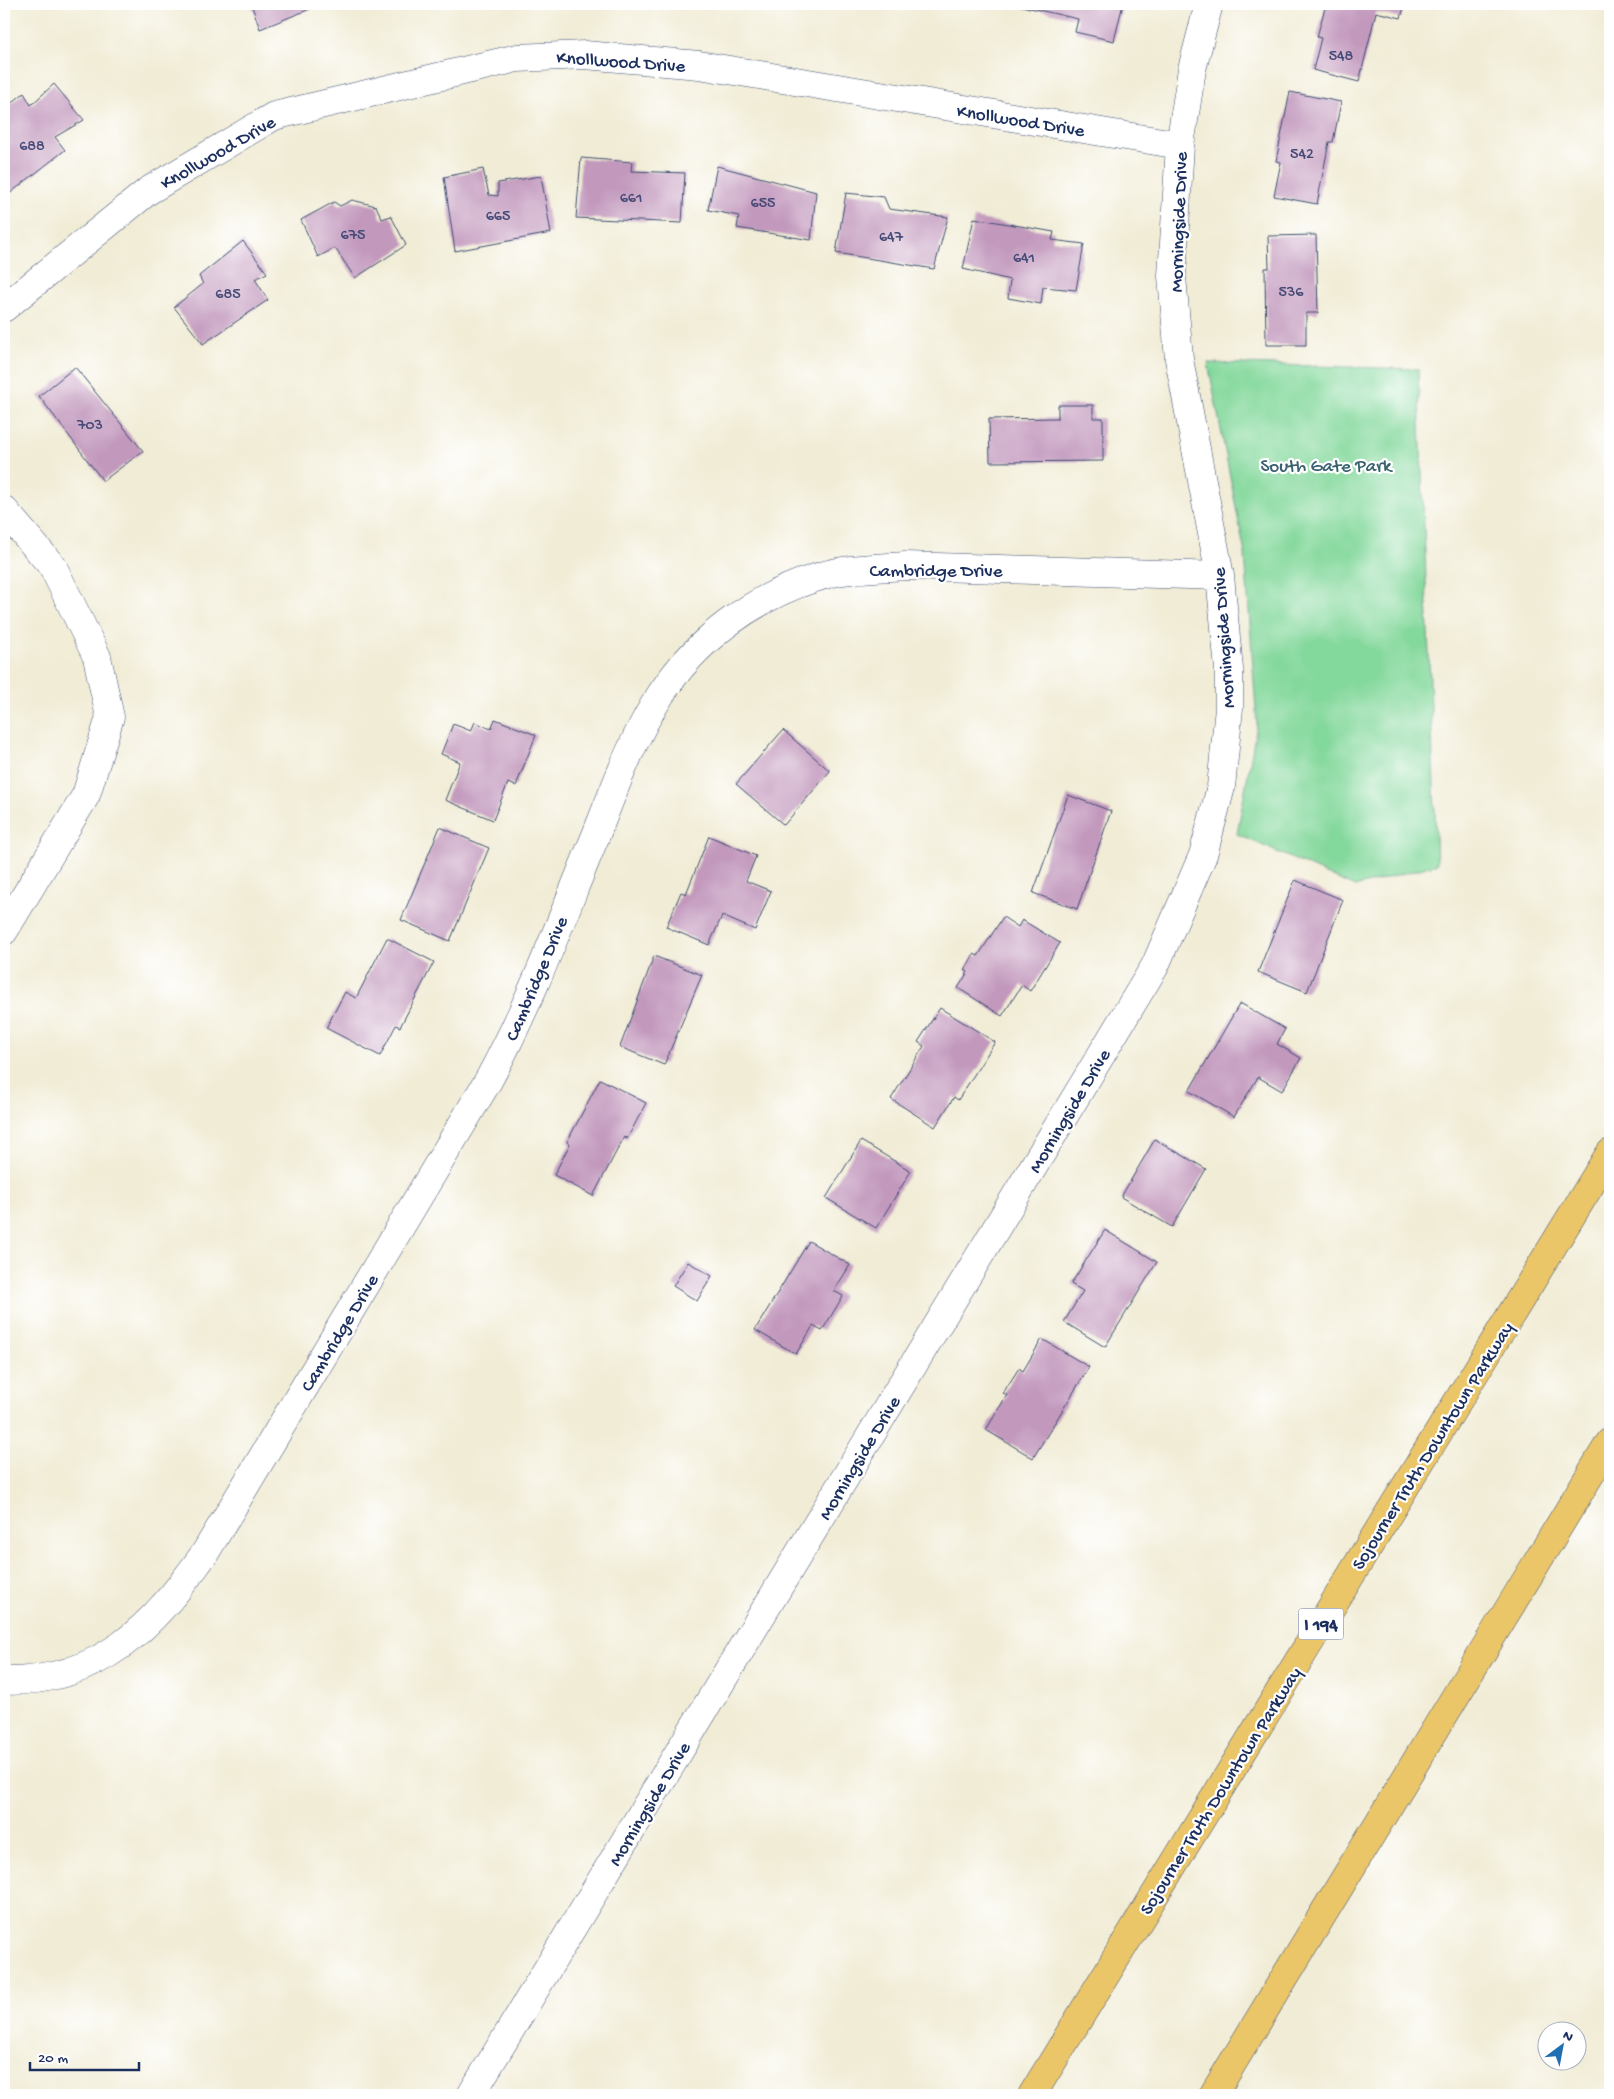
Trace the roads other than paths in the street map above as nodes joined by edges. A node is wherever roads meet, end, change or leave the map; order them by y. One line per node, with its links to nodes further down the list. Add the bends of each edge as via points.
1 (1209, 4): 2 (street, Morningside Drive, via 1192,69)
2 (1180, 145): 3 (street, Knollwood Drive, via 699,65 585,54 517,58 274,116 148,191); 5 (street, Morningside Drive, via 1172,276 1175,317 1186,402)
3 (4, 308)
4 (4, 510): 6 (street, via 53,567 97,657 110,718 86,796)
5 (1220, 576): 9 (street, Cambridge Drive, via 905,566 869,568 816,577 765,598 711,638 677,671 660,694 632,747 525,1006 488,1081 206,1554 166,1604 118,1648 93,1663 55,1676); 10 (street, Morningside Drive, via 1229,669 1229,708 1221,787 1203,854 1155,966)
6 (4, 931)
7 (1610, 1153): 11 (highway, Sojourner Truth Downtown Parkway / I 194)
8 (1610, 1442): 12 (highway)
9 (4, 1681)
10 (471, 2095)
11 (1032, 2095)
12 (1213, 2095)

